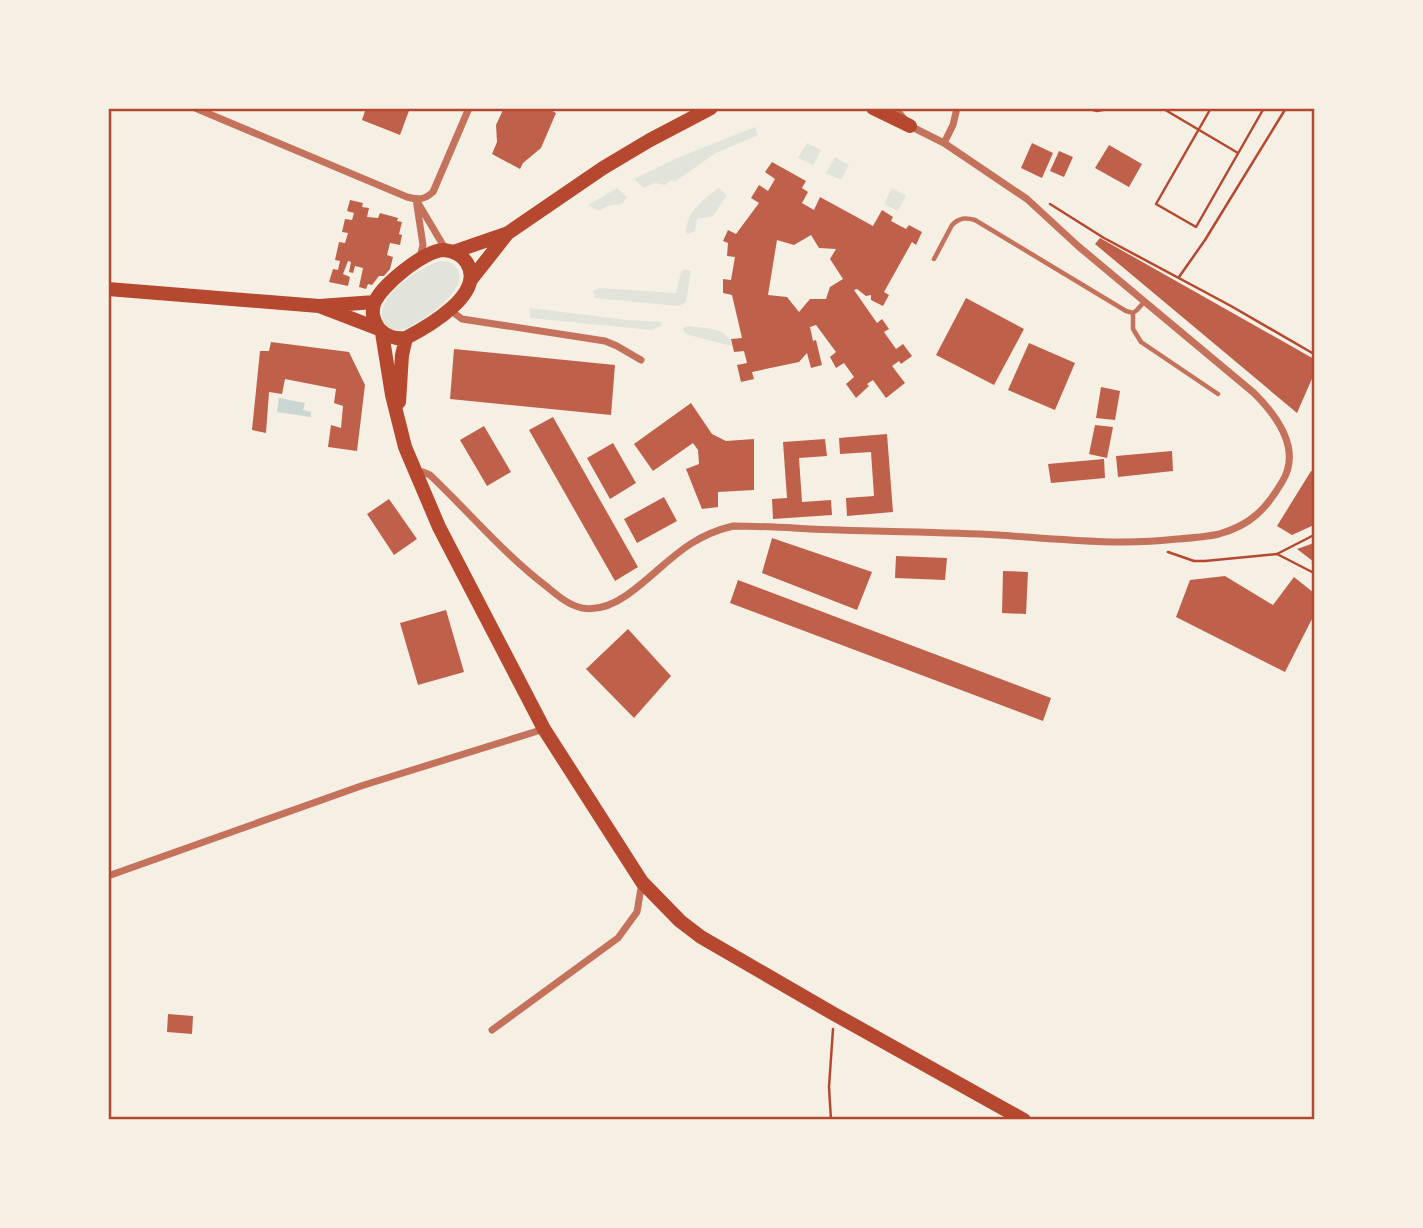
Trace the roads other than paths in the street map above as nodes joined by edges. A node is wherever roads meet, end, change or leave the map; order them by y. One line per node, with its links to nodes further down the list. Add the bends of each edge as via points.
1 (195, 108): 9 (street)
2 (469, 108): 9 (street, via 433,192)
3 (711, 108): 10 (main road, via 603,168)
4 (873, 108): 7 (main road)
5 (895, 108): 7 (street)
6 (957, 108): 8 (street)
7 (911, 126): 8 (street)
8 (944, 143): 17 (street, via 1027,199)
9 (416, 199): 11 (street); 13 (street, via 423,245)
10 (508, 233): 11 (main road); 14 (main road)
11 (450, 251): 13 (main road); 14 (main road, via 466,262)
12 (934, 259): 20 (lane, via 952,225 968,218)
13 (419, 261): 16 (main road, via 388,285)
14 (470, 281): 19 (main road)
15 (108, 289): 18 (main road)
16 (375, 302): 18 (main road); 21 (main road, via 372,314)
17 (1144, 302): 20 (lane); 26 (street, via 1254,393 1283,431 1289,468 1281,485 1255,517 1221,533 1145,543 733,526 697,539 614,603 589,609 561,598 514,560 430,475)
18 (320, 306): 21 (main road)
19 (450, 309): 22 (main road); 23 (street, via 462,319 605,341)
20 (1133, 313): 24 (lane, via 1133,329 1141,342)
21 (381, 331): 22 (main road); 25 (main road)
22 (406, 338): 25 (main road)
23 (641, 360)
24 (1218, 394)
25 (397, 417): 26 (main road)
26 (415, 474): 27 (main road)
27 (544, 729): 28 (street, via 361,786); 29 (main road)
28 (108, 876)
29 (642, 881): 30 (street, via 637,912 618,938); 31 (main road, via 701,937)
30 (492, 1030)
31 (1024, 1119)

